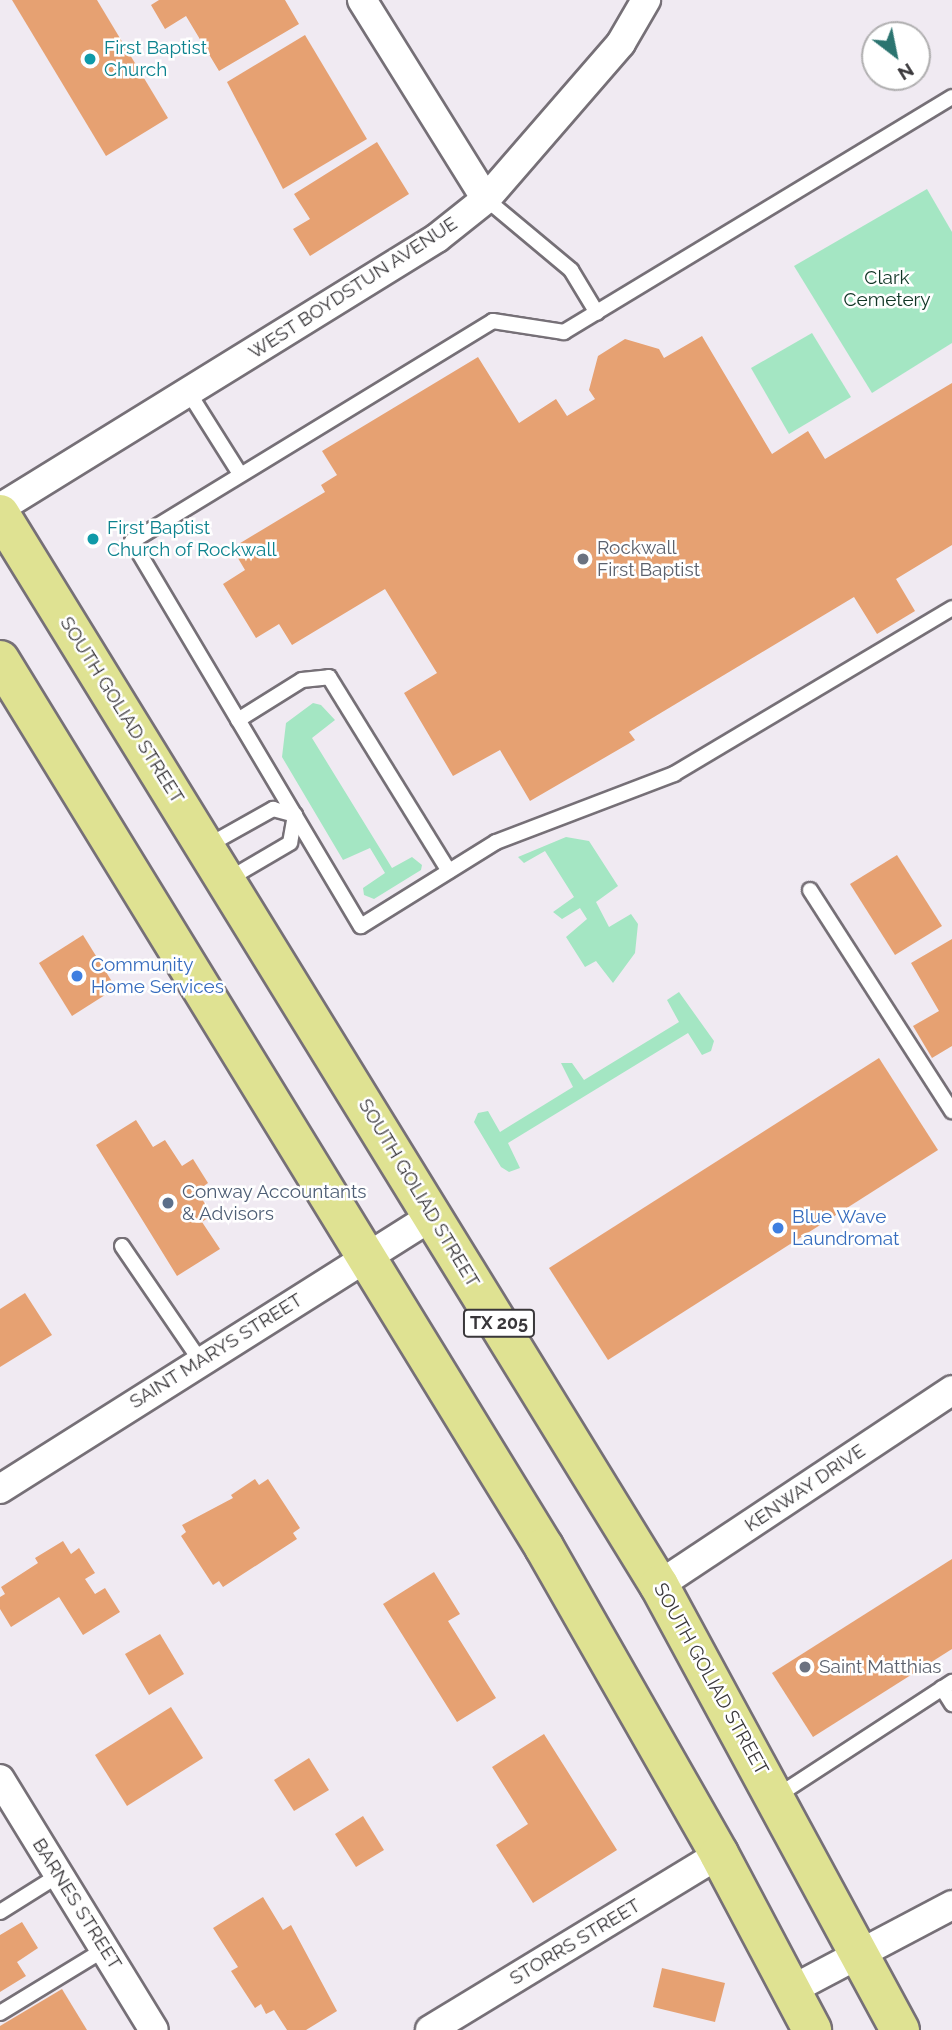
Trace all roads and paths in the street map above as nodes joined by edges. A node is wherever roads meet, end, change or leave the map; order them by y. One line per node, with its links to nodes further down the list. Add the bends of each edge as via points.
1 (362, 0): 4 (street)
2 (643, 2): 4 (street, WEST BOYDSTUN AVENUE, via 621,43)
3 (952, 97): 5 (lane)
4 (486, 199): 5 (lane, via 571,270); 6 (street, WEST BOYDSTUN AVENUE, via 437,237)
5 (597, 313): 7 (lane, via 564,332 493,321)
6 (189, 393): 7 (lane); 8 (street, WEST BOYDSTUN AVENUE)
7 (240, 474): 12 (lane, via 132,541)
8 (0, 508)
9 (0, 514): 14 (main road, SOUTH GOLIAD STREET / TX 205)
10 (952, 607): 15 (lane, via 674,774 496,842)
11 (0, 660): 21 (main road)
12 (238, 719): 13 (lane); 15 (lane, via 302,680 329,677)
13 (295, 815): 14 (lane, via 272,809); 15 (lane, via 361,926); 16 (lane, via 290,843)
14 (206, 847): 16 (main road, SOUTH GOLIAD STREET / TX 205)
15 (449, 871)
16 (227, 880): 19 (main road, SOUTH GOLIAD STREET / TX 205)
17 (810, 890): 18 (lane)
18 (952, 1111)
19 (434, 1215): 21 (street, SAINT MARYS STREET); 25 (main road, SOUTH GOLIAD STREET / TX 205)
20 (122, 1246): 22 (lane)
21 (367, 1256): 22 (street, SAINT MARYS STREET); 30 (main road, via 551,1557)
22 (201, 1362): 24 (street, SAINT MARYS STREET)
23 (952, 1390): 25 (street, KENWAY DRIVE)
24 (0, 1489)
25 (659, 1585): 29 (main road, SOUTH GOLIAD STREET / TX 205)
26 (947, 1685): 27 (lane); 29 (lane)
27 (952, 1704)
28 (0, 1779): 31 (street, BARNES STREET)
29 (777, 1796): 35 (main road, SOUTH GOLIAD STREET / TX 205)
30 (719, 1854): 36 (main road); 39 (street, STORRS STREET)
31 (59, 1875): 33 (lane); 34 (street, BARNES STREET)
32 (952, 1905): 35 (street)
33 (0, 1912)
34 (105, 1949): 37 (lane); 38 (street, BARNES STREET)
35 (860, 1954): 36 (street); 41 (main road, SOUTH GOLIAD STREET / TX 205)
36 (791, 1990): 40 (main road)
37 (0, 2013)
38 (155, 2030)
39 (430, 2030)
40 (812, 2030)
41 (900, 2030)

